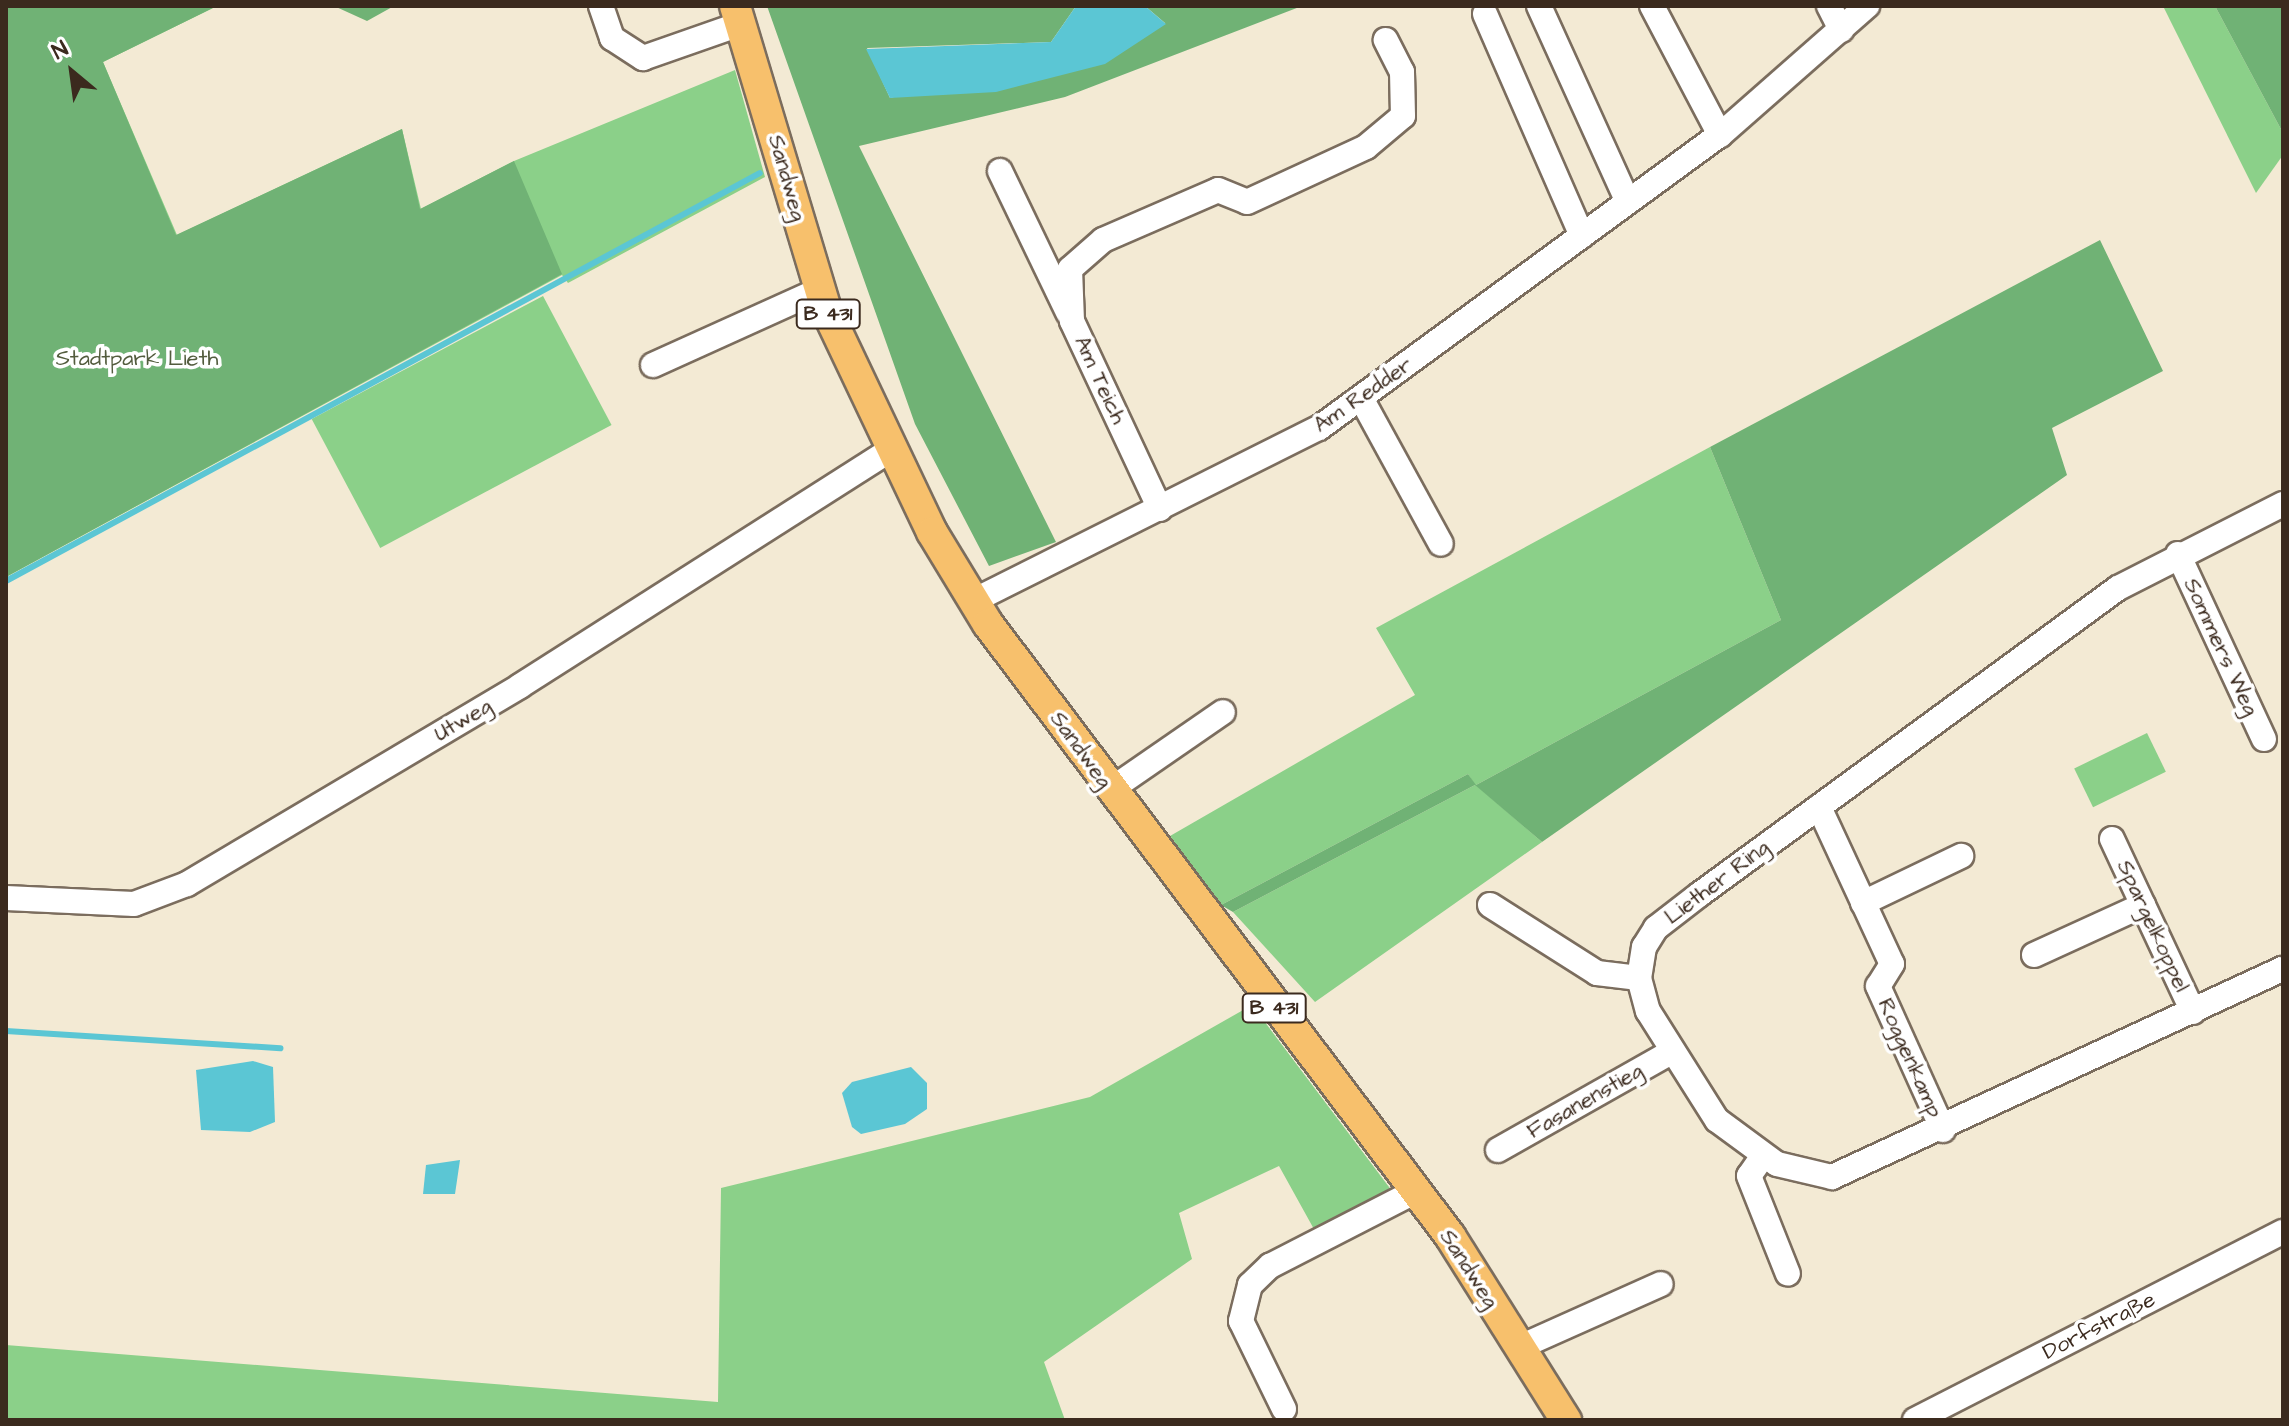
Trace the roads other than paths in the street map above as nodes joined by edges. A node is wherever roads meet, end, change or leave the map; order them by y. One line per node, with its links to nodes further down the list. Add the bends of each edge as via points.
1 (601, 6): 7 (street, via 612,38 643,58)
2 (1539, 6): 12 (street)
3 (1652, 6): 10 (street)
4 (1829, 6): 8 (street)
5 (1867, 6): 8 (street, Am Redder)
6 (1485, 14): 13 (street)
7 (738, 15): 14 (main road, Sandweg / B 431)
8 (1841, 30): 10 (street, Am Redder)
9 (1386, 40): 15 (street, Am Teich, via 1402,72 1403,116 1366,147 1247,202 1218,190 1103,240 1070,269)
10 (1720, 135): 12 (street, Am Redder)
11 (1000, 171): 15 (street)
12 (1628, 202): 13 (street, Am Redder)
13 (1582, 236): 17 (street, Am Redder)
14 (819, 290): 16 (street); 18 (main road, Sandweg / B 431)
15 (1072, 321): 20 (street, Am Teich)
16 (653, 365)
17 (1361, 398): 20 (street, Am Redder, via 1319,428); 21 (street)
18 (890, 450): 23 (main road, Sandweg / B 431); 30 (street, Utweg, via 520,686 187,884 134,904)
19 (2283, 504): 22 (street, Liether Ring)
20 (1160, 509): 23 (street, Am Redder)
21 (1441, 544)
22 (2178, 554): 25 (street, Sommers Weg); 27 (street, Liether Ring, via 2118,588)
23 (973, 601): 26 (main road, Sandweg / B 431)
24 (1223, 712): 26 (street)
25 (2264, 739)
26 (1110, 790): 42 (main road, Sandweg / B 431)
27 (1819, 807): 31 (street); 36 (street, Liether Ring, via 1656,928)
28 (2112, 839): 33 (street, Spargelkoppel)
29 (1961, 856): 31 (street)
30 (6, 898)
31 (1863, 903): 39 (street, Roggenkamp, via 1892,964 1878,986)
32 (1490, 905): 36 (street, via 1597,973)
33 (2143, 905): 34 (street); 37 (street, Spargelkoppel)
34 (2034, 955)
35 (2283, 969): 37 (street)
36 (1639, 978): 38 (street)
37 (2193, 1012): 39 (street)
38 (1671, 1052): 40 (street, Fasanenstieg); 41 (street, via 1717,1120)
39 (1943, 1130): 41 (street, via 1832,1177 1800,1173)
40 (1498, 1150)
41 (1763, 1156): 44 (street, via 1749,1176)
42 (1414, 1192): 46 (main road, Sandweg / B 431); 47 (street, via 1270,1266 1250,1285 1241,1321)
43 (2283, 1232): 49 (street, Dorfstraße)
44 (1788, 1274)
45 (1661, 1284): 46 (street)
46 (1520, 1347): 48 (main road, Sandweg / B 431)
47 (1284, 1409)
48 (1566, 1420)
49 (1915, 1420)

